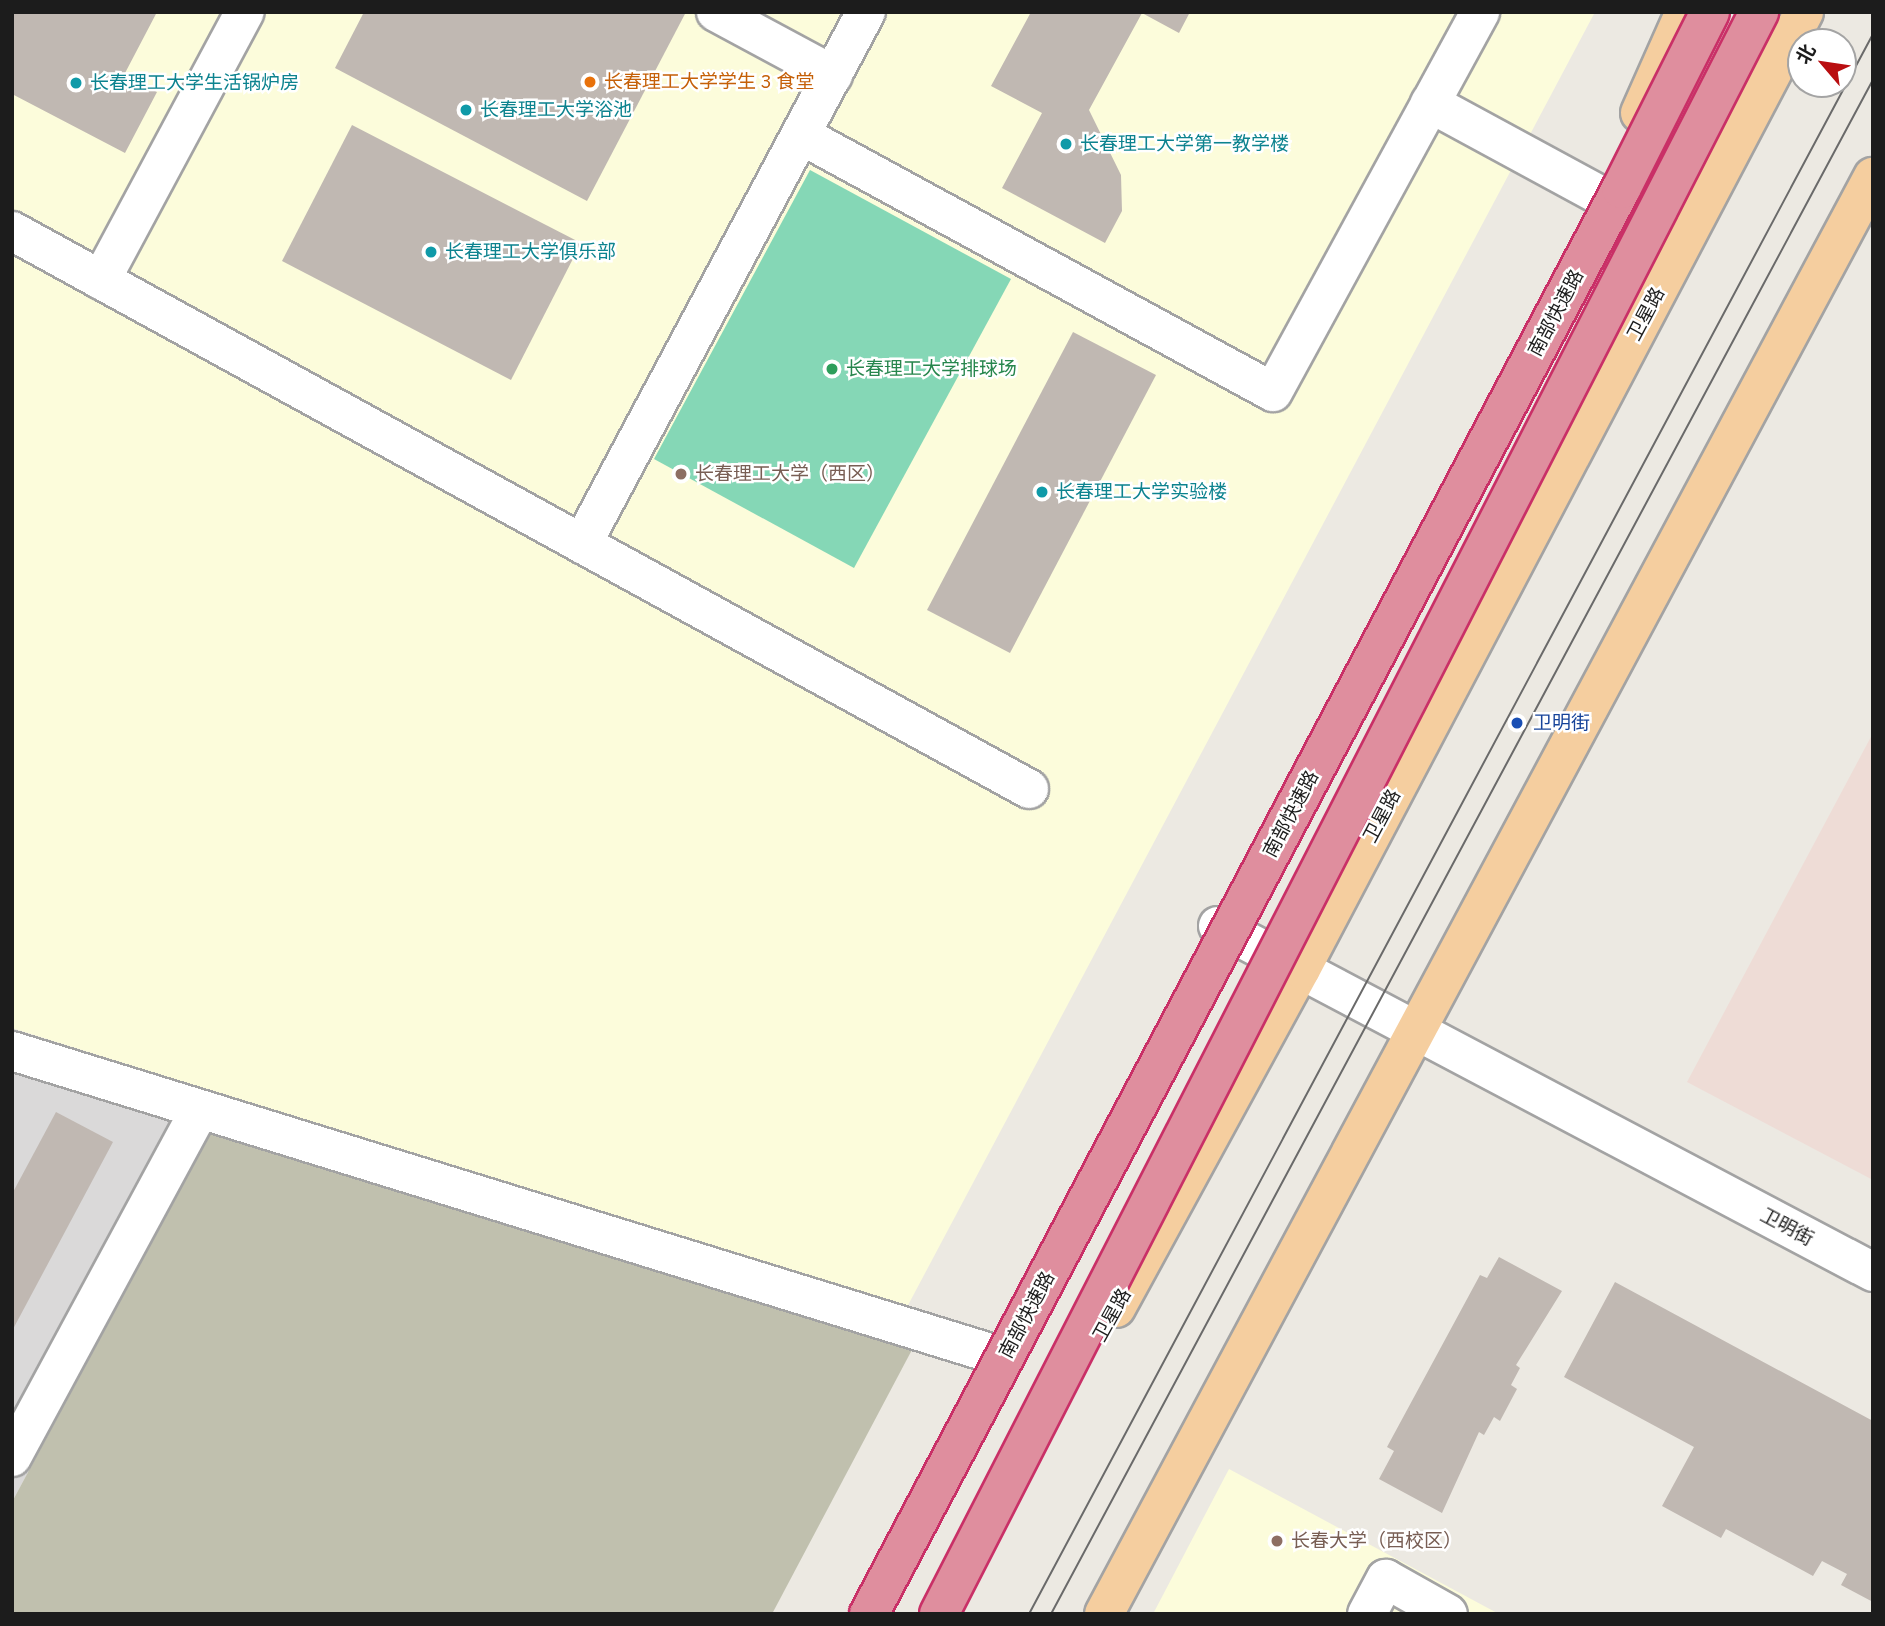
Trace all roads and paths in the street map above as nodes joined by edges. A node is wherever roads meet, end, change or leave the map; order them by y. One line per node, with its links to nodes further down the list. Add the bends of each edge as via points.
1 (245, 12): 15 (street)
2 (716, 12): 9 (street)
3 (866, 12): 9 (street)
4 (1480, 12): 10 (street)
5 (1685, 12): 13 (main road)
6 (1710, 12): 27 (highway, 南部快速路, bridge, via 1622,189)
7 (1759, 12): 28 (highway, bridge)
8 (1804, 12): 19 (main road, 卫星路)
9 (833, 75): 11 (street)
10 (1430, 103): 11 (street, via 1273,392); 13 (street)
11 (801, 135): 16 (street)
12 (1873, 177): 20 (main road)
13 (1603, 197): 18 (main road)
14 (12, 231): 15 (street)
15 (101, 280): 16 (street)
16 (582, 544): 17 (street)
17 (1029, 789)
18 (1218, 926): 19 (street, 卫明街); 24 (main road)
19 (1301, 969): 20 (street, 卫明街); 29 (main road, 卫星路)
20 (1417, 1031): 23 (street, 卫明街); 30 (main road)
21 (12, 1051): 22 (street)
22 (199, 1111): 24 (street); 25 (street)
23 (1873, 1272)
24 (990, 1353): 26 (main road)
25 (12, 1457)
26 (851, 1614)
27 (869, 1614)
28 (939, 1614)
29 (949, 1614)
30 (1104, 1614)
31 (1367, 1614): 32 (street, via 1386,1580)
32 (1448, 1614)

